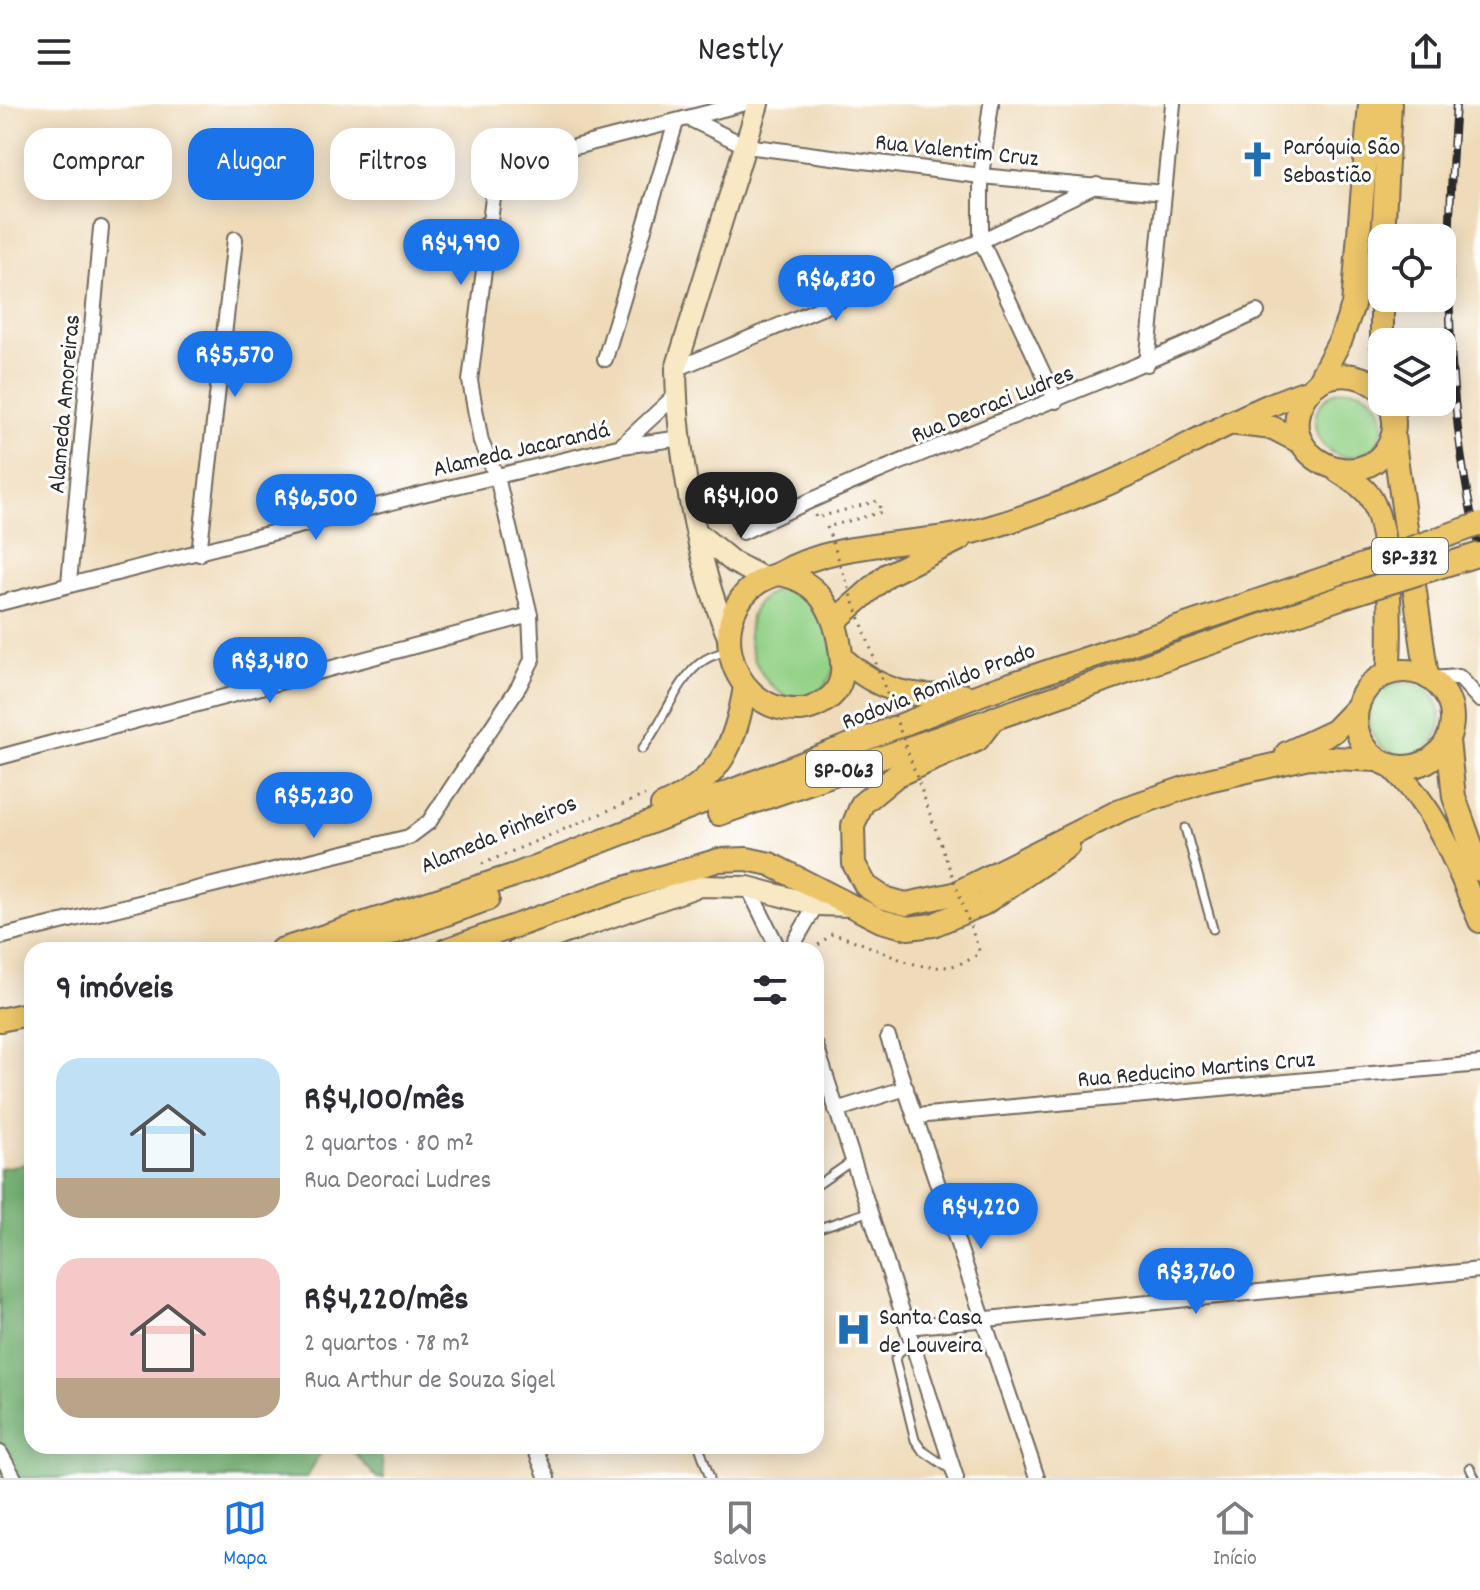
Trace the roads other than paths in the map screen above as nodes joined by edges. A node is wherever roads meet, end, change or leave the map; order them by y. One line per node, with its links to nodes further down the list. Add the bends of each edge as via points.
1 (742, 104): 7 (street)
2 (758, 104): 8 (main road)
3 (991, 104): 9 (street)
4 (1173, 104): 11 (street)
5 (1370, 104): 23 (main road, via 1353,305 1341,339)
6 (1390, 104): 13 (main road)
7 (683, 121): 8 (street); 12 (street, via 507,166 495,182); 19 (street)
8 (746, 146): 9 (street, Rua Valentim Cruz); 21 (main road)
9 (981, 176): 10 (street, Rua Valentim Cruz); 16 (street)
10 (1099, 184): 11 (street, Rua Valentim Cruz); 16 (street)
11 (1164, 193): 20 (street)
12 (491, 216): 17 (lane); 33 (street, via 470,381 481,442)
13 (1384, 224)
14 (101, 228): 41 (street, Alameda Amoreiras)
15 (235, 239): 38 (street)
16 (981, 241): 21 (street); 25 (street)
17 (418, 263)
18 (1257, 312): 20 (street, Rua Deoraci Ludres)
19 (605, 359)
20 (1147, 364): 25 (street, Rua Deoraci Ludres)
21 (676, 369): 24 (main road)
22 (1368, 379): 23 (main road, via 1334,376)
23 (1313, 387): 27 (main road); 30 (main road, via 1297,415)
24 (676, 395): 29 (main road); 31 (street)
25 (1056, 401): 36 (street, Rua Deoraci Ludres)
26 (1394, 416): 28 (main road, SP-332)
27 (1227, 423): 30 (main road, via 1273,428); 35 (main road, via 1102,487)
28 (1393, 436): 32 (main road, via 1372,464); 48 (main road, SP-332)
29 (682, 438): 31 (street, Alameda Jacarandá); 37 (main road)
30 (1302, 443): 32 (main road, SP-332, via 1316,462)
31 (622, 446): 33 (street, Alameda Jacarandá)
32 (1338, 471): 47 (main road, SP-332, via 1357,483 1376,507 1390,598)
33 (497, 477): 38 (street, Alameda Jacarandá); 43 (street)
34 (1480, 524): 50 (main road, Rodovia Romildo Prado / SP-063, bridge)
35 (975, 531): 40 (main road, via 814,558); 44 (main road, via 887,575)
36 (743, 532)
37 (699, 534): 40 (main road, via 733,562); 45 (main road, via 705,574)
38 (199, 554): 41 (street, Alameda Jacarandá)
39 (1480, 554): 53 (main road, Rodovia Romildo Prado / SP-063, bridge)
40 (771, 576): 44 (main road, via 809,584); 45 (main road, via 737,603)
41 (69, 583): 42 (street, Alameda Jacarandá)
42 (0, 603)
43 (530, 615): 56 (street); 68 (street, via 532,660 519,686 429,822 409,837)
44 (836, 620): 46 (main road)
45 (729, 643): 49 (main road); 55 (lane, via 690,674)
46 (842, 658): 49 (main road, via 837,691 808,710 773,707); 50 (main road, via 873,684 902,693)
47 (1388, 674): 48 (main road, via 1401,671); 52 (main road, via 1364,692)
48 (1429, 678): 51 (street, via 1459,677); 54 (main road, SP-332, via 1444,691 1451,707)
49 (745, 687): 62 (main road, via 733,743 702,783)
50 (984, 693): 62 (main road, Rodovia Romildo Prado / SP-063)
51 (1480, 700)
52 (1358, 706): 57 (main road, via 1359,736); 58 (main road, via 1334,731)
53 (995, 717): 59 (main road, via 977,740 897,775 862,804 852,844 854,864 866,886 906,904 928,902 975,885); 70 (main road, Rodovia Romildo Prado / SP-063)
54 (1448, 740): 57 (main road, via 1424,763 1407,767); 61 (main road, SP-332, via 1454,797)
55 (642, 749)
56 (0, 757)
57 (1384, 762): 58 (main road, via 1309,757); 66 (main road, via 1417,791 1443,830)
58 (1261, 767): 59 (main road, via 1142,802)
59 (1098, 822): 65 (main road, via 1045,865 945,921 908,928)
60 (1185, 828): 67 (lane)
61 (1480, 870)
62 (512, 876): 69 (main road, Rodovia Romildo Prado / SP-063)
63 (748, 887): 64 (main road); 72 (main road, via 699,886); 73 (street)
64 (816, 905): 65 (main road); 74 (street)
65 (851, 906): 71 (main road, via 770,864 719,860)
66 (1480, 921)
67 (1213, 929)
68 (0, 937)
69 (290, 942)
70 (368, 942)
71 (469, 942)
72 (540, 942)
73 (775, 942)
74 (795, 942)
75 (24, 1015): 76 (main road)
76 (0, 1020)
77 (24, 1026): 78 (main road)
78 (0, 1031)
79 (888, 1037): 82 (street)
80 (1480, 1064): 84 (street, Rua Reducino Martins Cruz)
81 (824, 1073): 83 (street)
82 (906, 1088): 83 (street); 84 (street)
83 (836, 1110): 85 (street)
84 (916, 1116): 90 (street)
85 (852, 1161): 86 (lane); 87 (street)
86 (824, 1180)
87 (868, 1212): 88 (lane); 91 (street)
88 (824, 1226)
89 (1480, 1270): 90 (street)
90 (983, 1318): 91 (street); 100 (street)
91 (909, 1333): 96 (street); 96 (lane, via 895,1359 909,1426 922,1450)
92 (0, 1453): 97 (street)
93 (537, 1454): 98 (street)
94 (702, 1454): 99 (lane)
95 (1470, 1468): 101 (lane)
96 (955, 1475)
97 (14, 1478)
98 (547, 1478)
99 (710, 1478)
100 (1037, 1478)
101 (1475, 1478)

